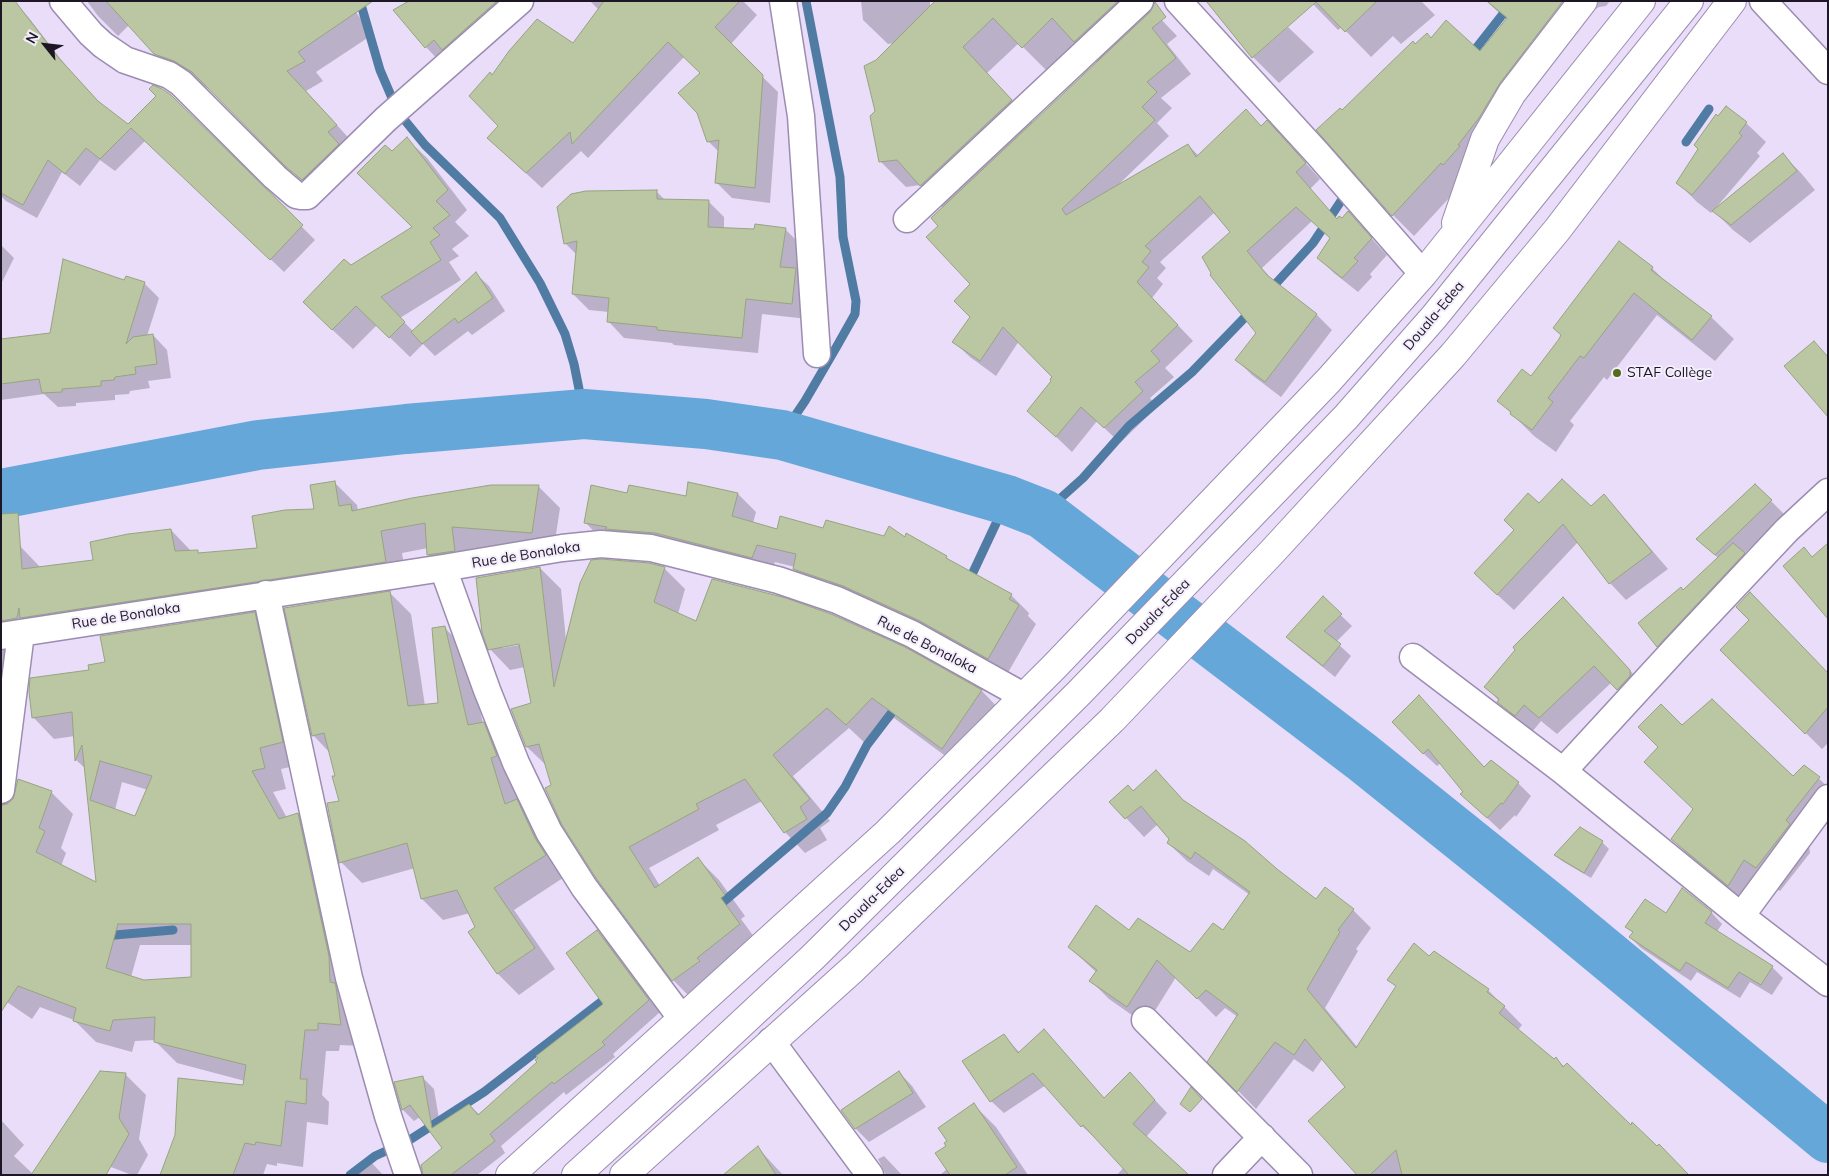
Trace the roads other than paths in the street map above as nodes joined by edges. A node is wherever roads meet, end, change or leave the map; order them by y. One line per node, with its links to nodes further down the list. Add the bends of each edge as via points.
1 (63, 1): 2 (street, via 91,34 117,55 169,75 181,84 275,177 296,195 307,196 386,119)
2 (520, 1)
3 (783, 1): 15 (street, via 800,116)
4 (1140, 1): 12 (street)
5 (1178, 1): 14 (street)
6 (1583, 1): 13 (main road, via 1512,93 1485,139)
7 (1641, 1): 13 (main road)
8 (1689, 1): 33 (main road, Douala-Edea, via 1434,317 1346,417 1079,693 813,957)
9 (1732, 1): 29 (main road, via 1557,230 1453,356 1112,720 854,968)
10 (1763, 1): 11 (street)
11 (1828, 71)
12 (907, 219)
13 (1448, 244): 14 (main road)
14 (1423, 274): 21 (main road, via 1329,380)
15 (817, 354)
16 (1828, 492): 22 (street, via 1787,530)
17 (443, 568): 18 (street, Rue de Bonaloka); 21 (street, Rue de Bonaloka, via 601,544 651,548 778,580 837,600 912,634); 27 (street, via 512,754 549,832 584,887)
18 (266, 594): 19 (street, Rue de Bonaloka); 31 (street, via 349,978)
19 (11, 634): 23 (street)
20 (1414, 657): 22 (street)
21 (1025, 697): 27 (main road, via 888,832)
22 (1563, 770): 25 (street)
23 (1, 790)
24 (1828, 798): 25 (street)
25 (1741, 916): 26 (street)
26 (1828, 983)
27 (682, 1019): 32 (main road)
28 (1145, 1020): 30 (street)
29 (772, 1041): 34 (main road); 35 (street)
30 (1262, 1137): 36 (street); 37 (street)
31 (408, 1175)
32 (510, 1175)
33 (576, 1175)
34 (624, 1175)
35 (870, 1175)
36 (1226, 1175)
37 (1299, 1175)

